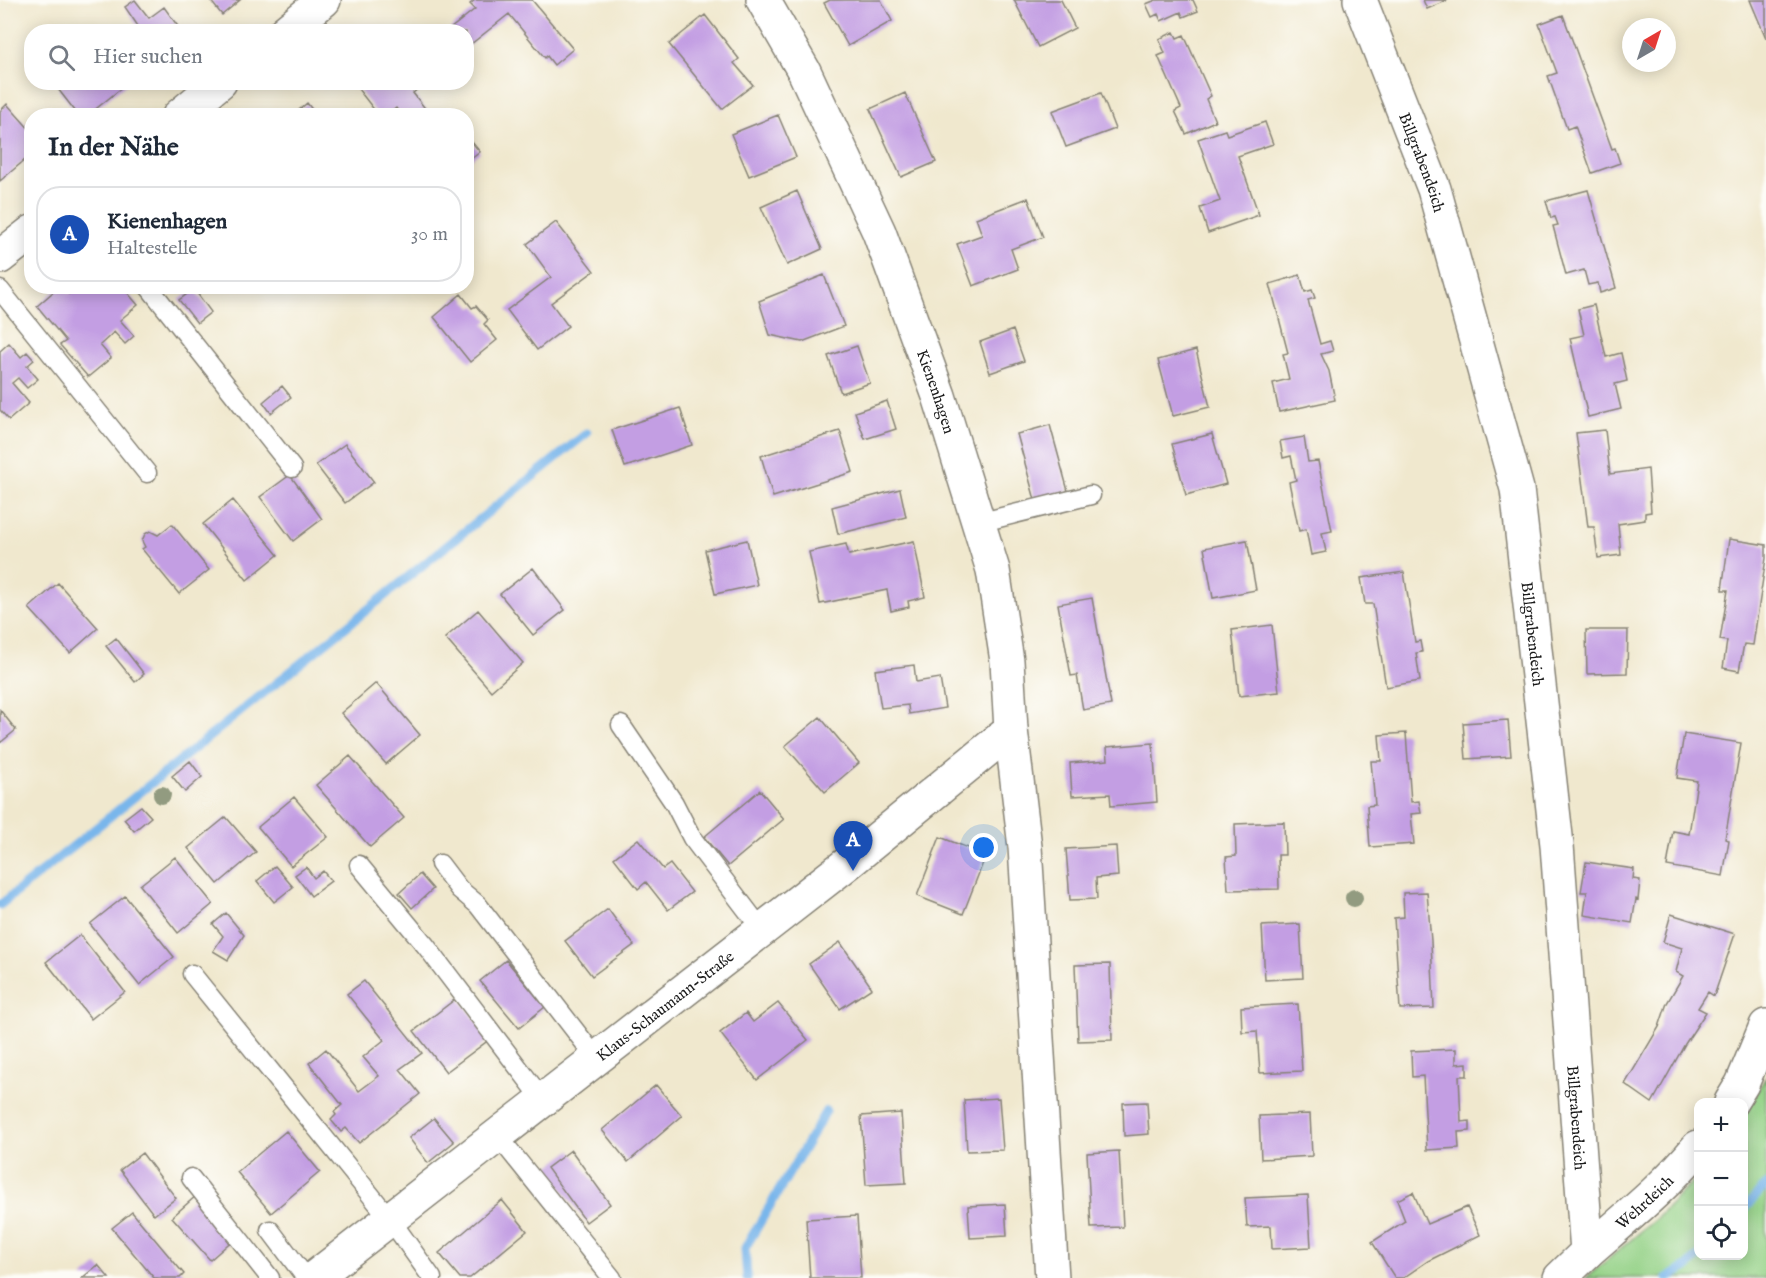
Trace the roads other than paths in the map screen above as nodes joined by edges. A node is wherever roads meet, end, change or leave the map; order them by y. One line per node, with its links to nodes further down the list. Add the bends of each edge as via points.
1 (324, 0): 4 (street)
2 (763, 0): 14 (street, Kienenhagen, via 804,71 879,232 939,396)
3 (1360, 0): 30 (street, Billgrabendeich, via 1434,189 1516,489 1557,844)
4 (295, 24)
5 (210, 90): 6 (street)
6 (189, 108)
7 (24, 238): 8 (street)
8 (0, 257)
9 (0, 290): 12 (lane)
10 (154, 294): 11 (lane)
11 (292, 468)
12 (147, 473)
13 (1091, 495): 14 (lane)
14 (978, 523): 16 (street, Kienenhagen, via 993,570 1007,661)
15 (621, 725): 19 (lane, via 674,803 692,838)
16 (1011, 730): 19 (street, Klaus-Schaumann-Straße); 35 (street, Kienenhagen, via 1025,847)
17 (440, 864): 22 (lane, via 459,889 478,905)
18 (359, 866): 24 (lane, via 426,946)
19 (762, 930): 22 (street, Klaus-Schaumann-Straße)
20 (192, 974): 28 (lane)
21 (1766, 1026): 23 (street)
22 (597, 1059): 24 (street, Klaus-Schaumann-Straße)
23 (1733, 1098)
24 (543, 1101): 25 (street, Klaus-Schaumann-Straße)
25 (498, 1136): 28 (street, Klaus-Schaumann-Straße); 34 (lane)
26 (1694, 1152): 30 (street, Wehrdeich)
27 (191, 1178): 32 (lane)
28 (390, 1219): 31 (street, Klaus-Schaumann-Straße); 33 (lane)
29 (270, 1230): 31 (lane)
30 (1587, 1252): 36 (street)
31 (317, 1276)
32 (270, 1278)
33 (432, 1278)
34 (612, 1278)
35 (1052, 1278)
36 (1560, 1278)

